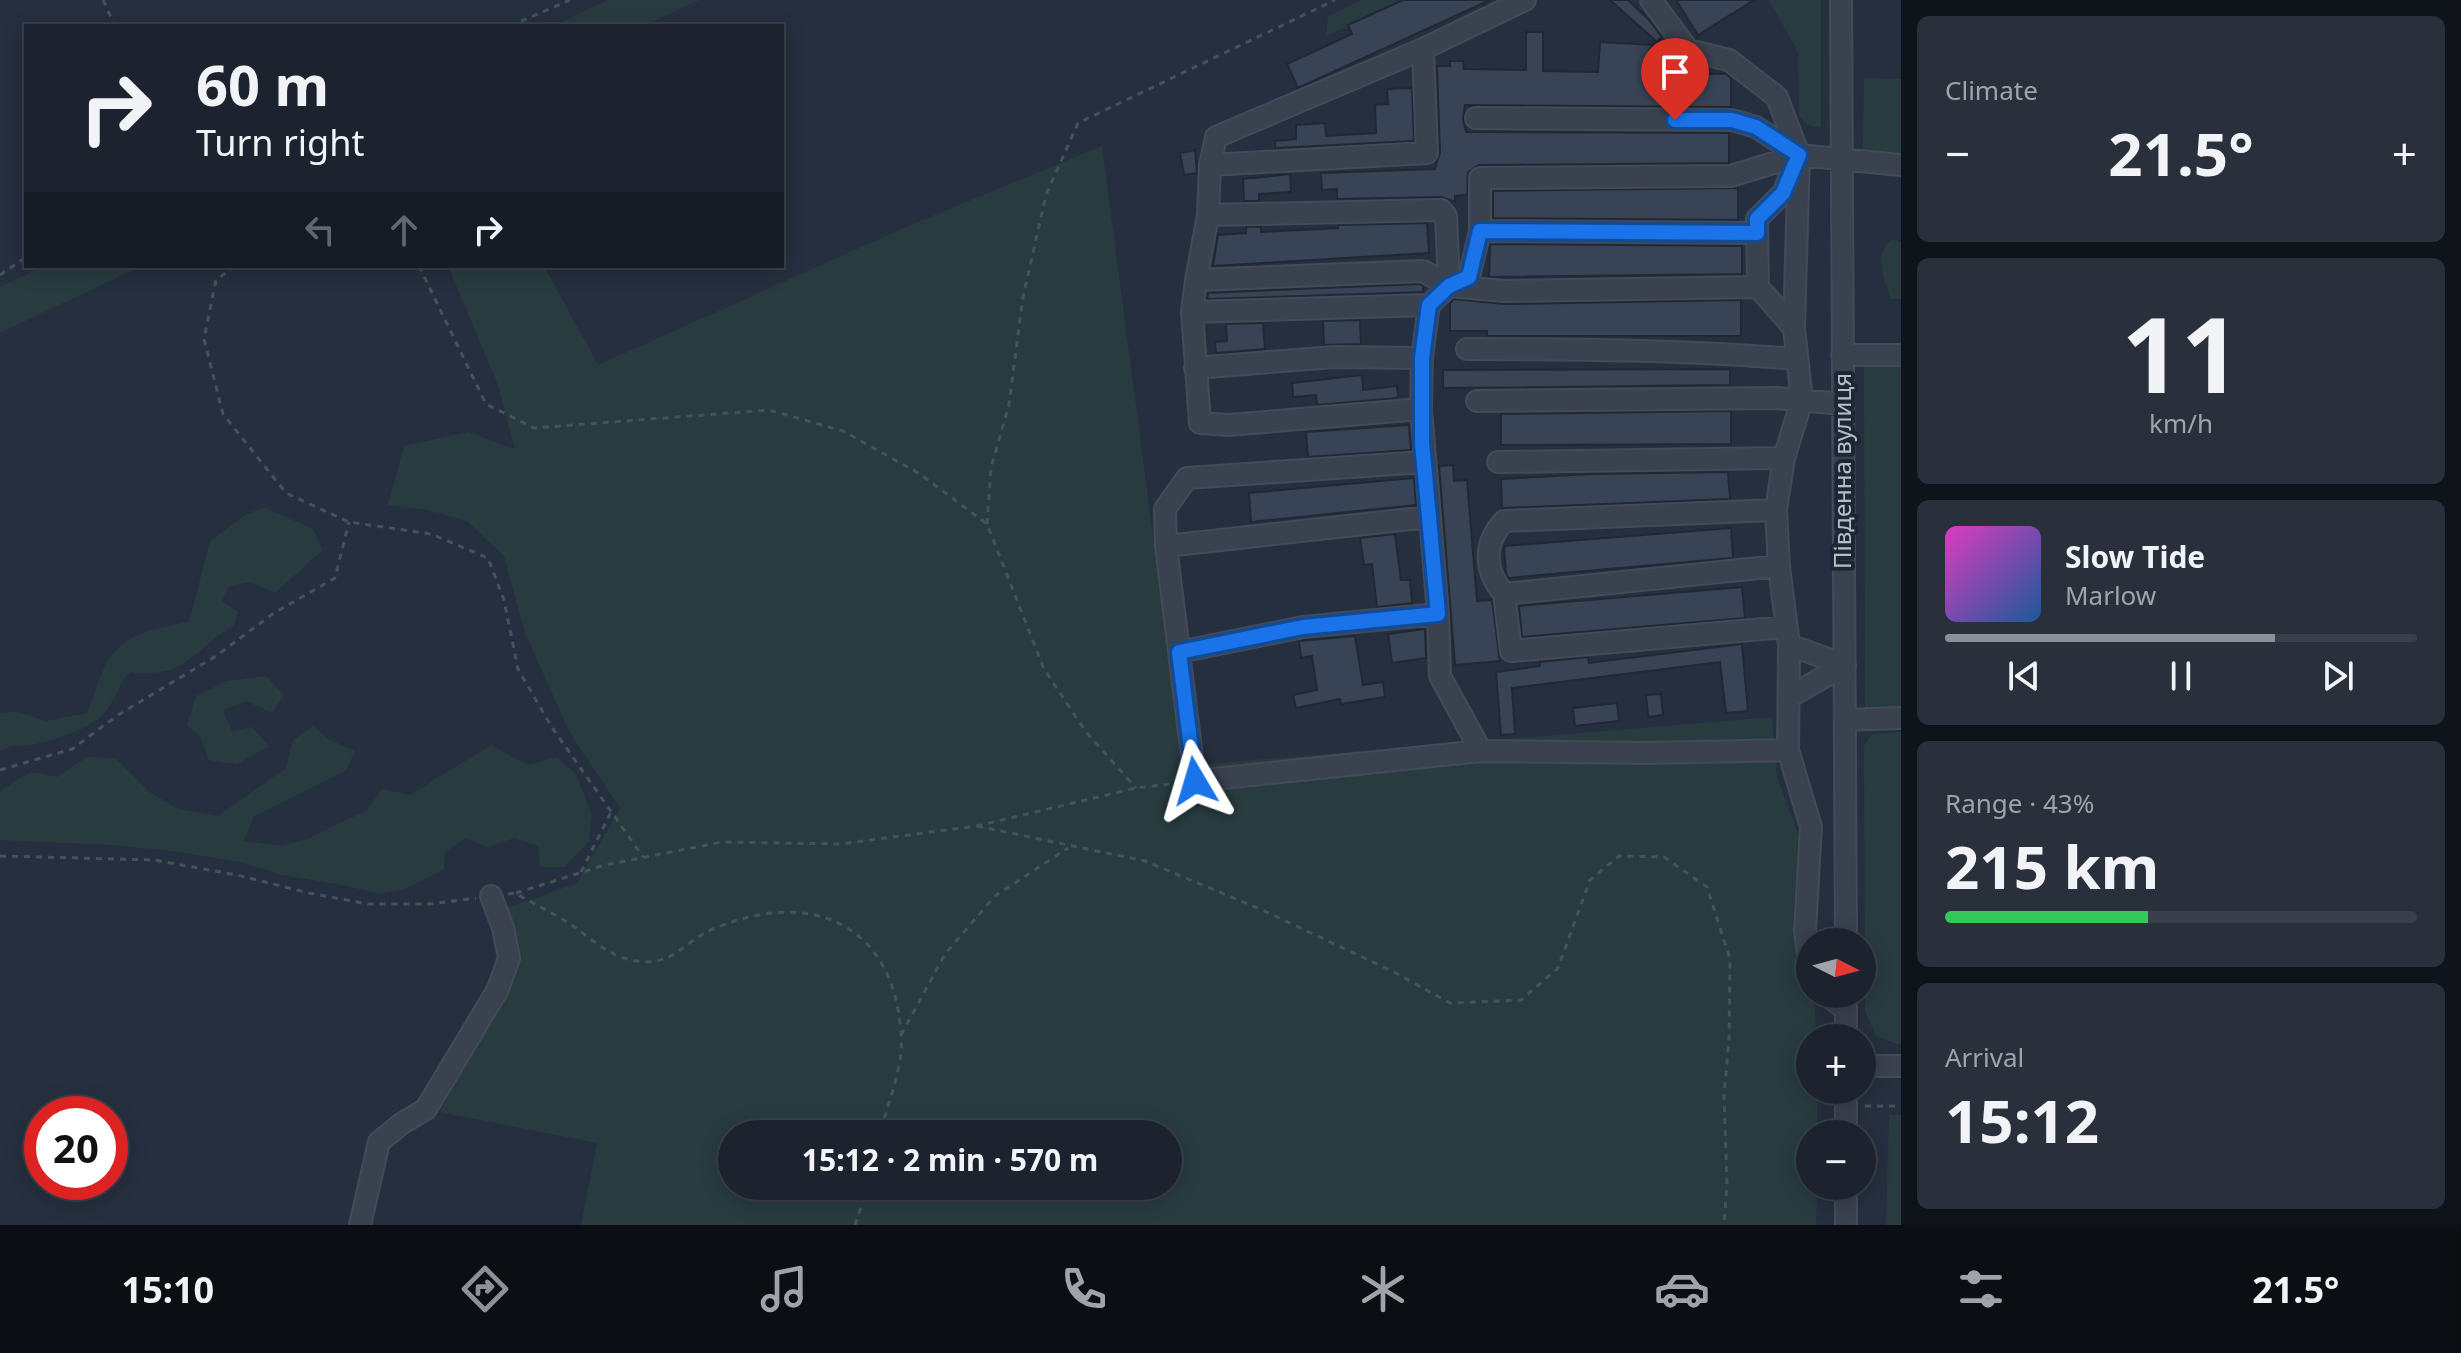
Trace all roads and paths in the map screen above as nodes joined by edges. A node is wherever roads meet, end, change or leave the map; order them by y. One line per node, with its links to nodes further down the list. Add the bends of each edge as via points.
1 (103, 0): 7 (path)
2 (570, 0): 8 (path)
3 (1335, 0): 44 (path, via 1078,123 1046,195 1023,297 1009,404 991,468)
4 (1525, 0): 9 (street)
5 (1651, 0): 11 (street, via 1688,50 1729,60 1777,97)
6 (1841, 0): 12 (street, Південна вулиця)
7 (114, 24)
8 (515, 24)
9 (1423, 49): 13 (street, via 1216,137); 13 (street, via 1427,153)
10 (1476, 118): 11 (street, via 1732,120 1756,127)
11 (1799, 155): 12 (street); 16 (street, via 1731,176 1480,178); 17 (street, via 1783,193 1757,219); 27 (street)
12 (1840, 157): 14 (street); 29 (street, Південна вулиця)
13 (1210, 165): 15 (street)
14 (1901, 165)
15 (1208, 215): 22 (street); 23 (street, via 1441,210 1446,216)
16 (1480, 231): 17 (street); 23 (street, via 1469,277)
17 (1757, 233): 24 (street)
18 (24, 258): 21 (path)
19 (232, 268): 43 (path, via 216,280 204,339 223,414 286,493)
20 (420, 268): 44 (path, via 486,404 534,428 769,410 843,431 920,474)
21 (0, 275)
22 (1196, 280): 23 (street, via 1423,271); 26 (street)
23 (1449, 286): 24 (street, via 1504,291); 25 (street)
24 (1758, 287): 27 (street)
25 (1429, 305): 26 (street); 31 (street)
26 (1192, 312): 33 (street)
27 (1794, 328): 32 (street)
28 (1467, 349): 32 (street)
29 (1842, 355): 30 (street); 36 (street, Південна вулиця)
30 (1901, 355)
31 (1422, 358): 33 (street, via 1334,357); 37 (street)
32 (1797, 359): 34 (street)
33 (1195, 368): 37 (street, via 1200,423)
34 (1802, 400): 35 (street); 36 (street); 38 (street)
35 (1477, 401)
36 (1842, 404): 51 (street, Південна вулиця)
37 (1421, 409): 39 (street)
38 (1784, 458): 40 (street); 41 (street)
39 (1424, 462): 42 (street); 45 (street, via 1187,478 1165,509)
40 (1498, 462)
41 (1776, 510): 46 (street); 47 (street, via 1504,521 1488,549 1489,569)
42 (1429, 517): 45 (street); 48 (street)
43 (349, 522): 57 (path, via 335,578 72,749); 60 (path, via 431,534 488,558 504,600 518,669)
44 (987, 524): 59 (path, via 1044,669 1086,732)
45 (1166, 546): 50 (street)
46 (1779, 566): 47 (street); 49 (street)
47 (1504, 594): 49 (street, via 1511,651)
48 (1438, 614): 50 (street, via 1303,627); 56 (street, via 1440,676)
49 (1788, 636): 51 (street); 52 (street)
50 (1179, 652): 58 (street)
51 (1845, 665): 52 (street); 54 (street, Південна вулиця)
52 (1789, 697): 55 (street)
53 (1901, 718): 54 (street)
54 (1846, 720): 69 (street, Південна вулиця)
55 (1788, 750): 56 (street); 68 (street, via 1811,827)
56 (1481, 751): 58 (street)
57 (0, 770)
58 (1195, 781): 59 (path)
59 (1136, 788): 61 (path)
60 (611, 812): 64 (path); 65 (path)
61 (977, 826): 62 (path); 64 (path, via 840,844 722,842)
62 (1070, 846): 70 (path, via 995,896 945,954); 80 (path, via 1145,861 1327,940 1450,1003 1521,1000 1558,968 1590,880 1619,856 1664,857 1707,887 1730,959)
63 (0, 856): 67 (path, via 154,860 368,904)
64 (643, 857): 65 (path)
65 (581, 872): 66 (path)
66 (515, 893): 67 (path); 70 (path, via 603,949 634,961 662,962 711,930 749,918 786,911 824,915 854,931 882,960 896,996)
67 (491, 896): 78 (street, via 509,958 498,989 426,1109 379,1142)
68 (1805, 928)
69 (1846, 928)
70 (901, 1035): 75 (path, via 896,1082)
71 (1876, 1066): 72 (street)
72 (1901, 1066)
73 (1876, 1102): 74 (path)
74 (1901, 1106)
75 (884, 1120)
76 (863, 1200): 79 (path)
77 (1846, 1200): 81 (street)
78 (360, 1225)
79 (855, 1225)
80 (1724, 1225)
81 (1846, 1225)

